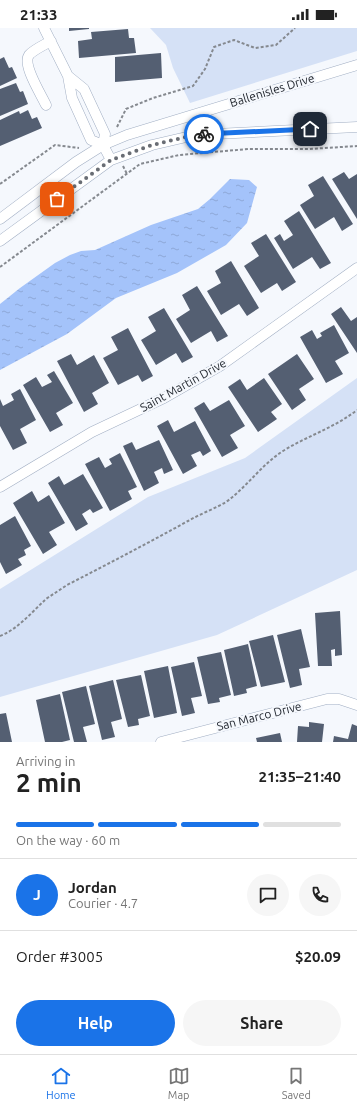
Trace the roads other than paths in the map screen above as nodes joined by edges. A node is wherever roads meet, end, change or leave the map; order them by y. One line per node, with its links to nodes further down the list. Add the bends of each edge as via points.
1 (44, 28): 2 (street)
2 (51, 41): 4 (street); 5 (street, via 30,54 27,61 28,69)
3 (357, 65): 7 (street, Ballenisles Drive, via 127,135)
4 (68, 76): 7 (street, via 84,89 105,134); 7 (street, via 72,98 91,140)
5 (46, 105)
6 (357, 127): 8 (street, via 195,135 152,145)
7 (103, 145): 8 (street); 9 (street, Ballenisles Drive)
8 (116, 161): 10 (street)
9 (0, 219)
10 (0, 241)
11 (357, 268): 12 (street, Saint Martin Drive, via 220,366 164,398 92,432)
12 (0, 487)
13 (357, 705): 14 (street, San Marco Drive, via 327,699)
14 (161, 742)

